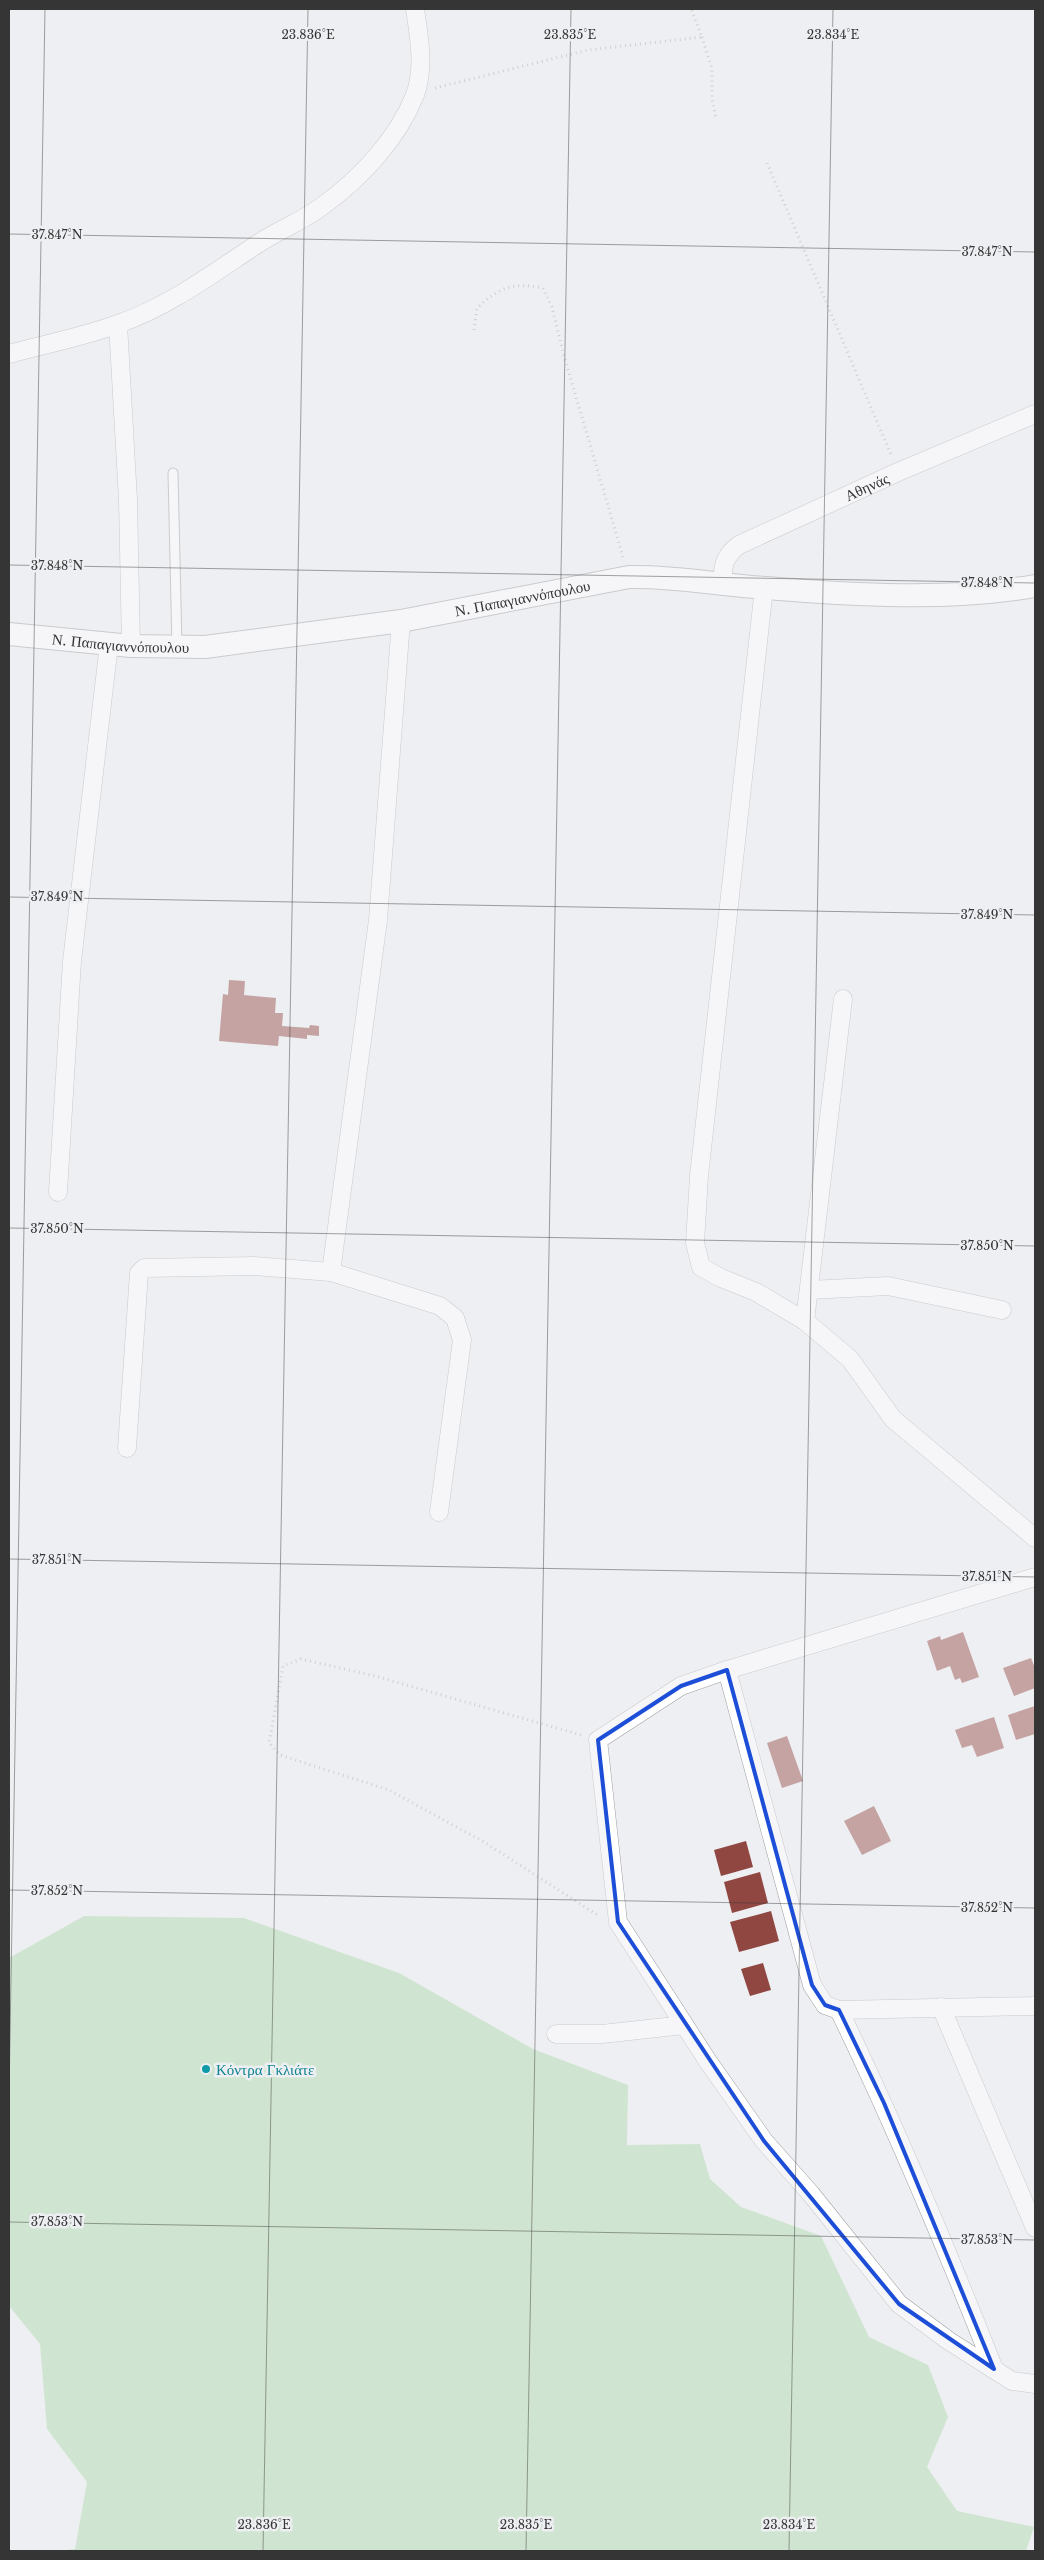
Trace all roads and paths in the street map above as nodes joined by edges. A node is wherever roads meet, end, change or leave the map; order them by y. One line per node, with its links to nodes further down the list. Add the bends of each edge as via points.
1 (415, 9): 4 (street, via 421,72)
2 (691, 9): 3 (path)
3 (702, 37): 4 (path, via 588,50); 5 (path, via 712,70)
4 (415, 94): 7 (street, via 396,131 365,170 321,207 156,308)
5 (716, 118)
6 (767, 162): 11 (path)
7 (118, 324): 9 (street); 20 (street)
8 (474, 330): 13 (path, via 476,308 495,292 523,284 543,288 552,307)
9 (9, 354)
10 (1035, 414): 11 (street, Αθηνάς)
11 (898, 472): 14 (street, Αθηνάς, via 739,545 727,553)
12 (173, 473): 21 (lane)
13 (629, 577): 14 (street, Ν. Παπαγιαννόπουλου, via 662,576); 17 (street, Ν. Παπαγιαννόπουλου)
14 (722, 583): 16 (street, Ν. Παπαγιαννόπουλου)
15 (1035, 586): 16 (street, Ν. Παπαγιαννόπουλου, via 998,592 927,594)
16 (764, 588): 27 (street, via 699,1176 695,1243 701,1267 756,1292)
17 (401, 621): 21 (street, Ν. Παπαγιαννόπουλου, via 260,641); 24 (street, via 378,920)
18 (9, 634): 19 (street, Ν. Παπαγιαννόπουλου)
19 (110, 644): 20 (street, Ν. Παπαγιαννόπουλου); 23 (street, via 72,961)
20 (132, 646): 21 (street, Ν. Παπαγιαννόπουλου)
21 (178, 647)
22 (843, 999): 25 (street)
23 (58, 1192)
24 (331, 1272): 28 (street, via 254,1266 144,1268 139,1273); 29 (street, via 440,1306 456,1318 462,1340)
25 (809, 1290): 26 (street, via 888,1286); 27 (street)
26 (1002, 1310)
27 (805, 1321): 30 (street, via 850,1359 893,1418)
28 (127, 1448)
29 (439, 1512)
30 (1035, 1538)
31 (1035, 1577): 32 (street)
32 (727, 1670): 33 (street, via 681,1686); 37 (street, via 812,1985 825,2005)
33 (598, 1740): 34 (street); 34 (path, via 375,1676 301,1659 283,1666 269,1743 280,1755 389,1790 484,1842 597,1916)
34 (618, 1922): 38 (street)
35 (1035, 2006): 36 (street)
36 (941, 2007): 37 (street); 40 (street)
37 (839, 2010): 41 (street, via 884,2103)
38 (684, 2025): 39 (street, via 602,2034); 41 (street, via 764,2141 899,2304)
39 (556, 2034)
40 (1035, 2228)
41 (994, 2369): 42 (street, via 1012,2381)
42 (1035, 2384)

